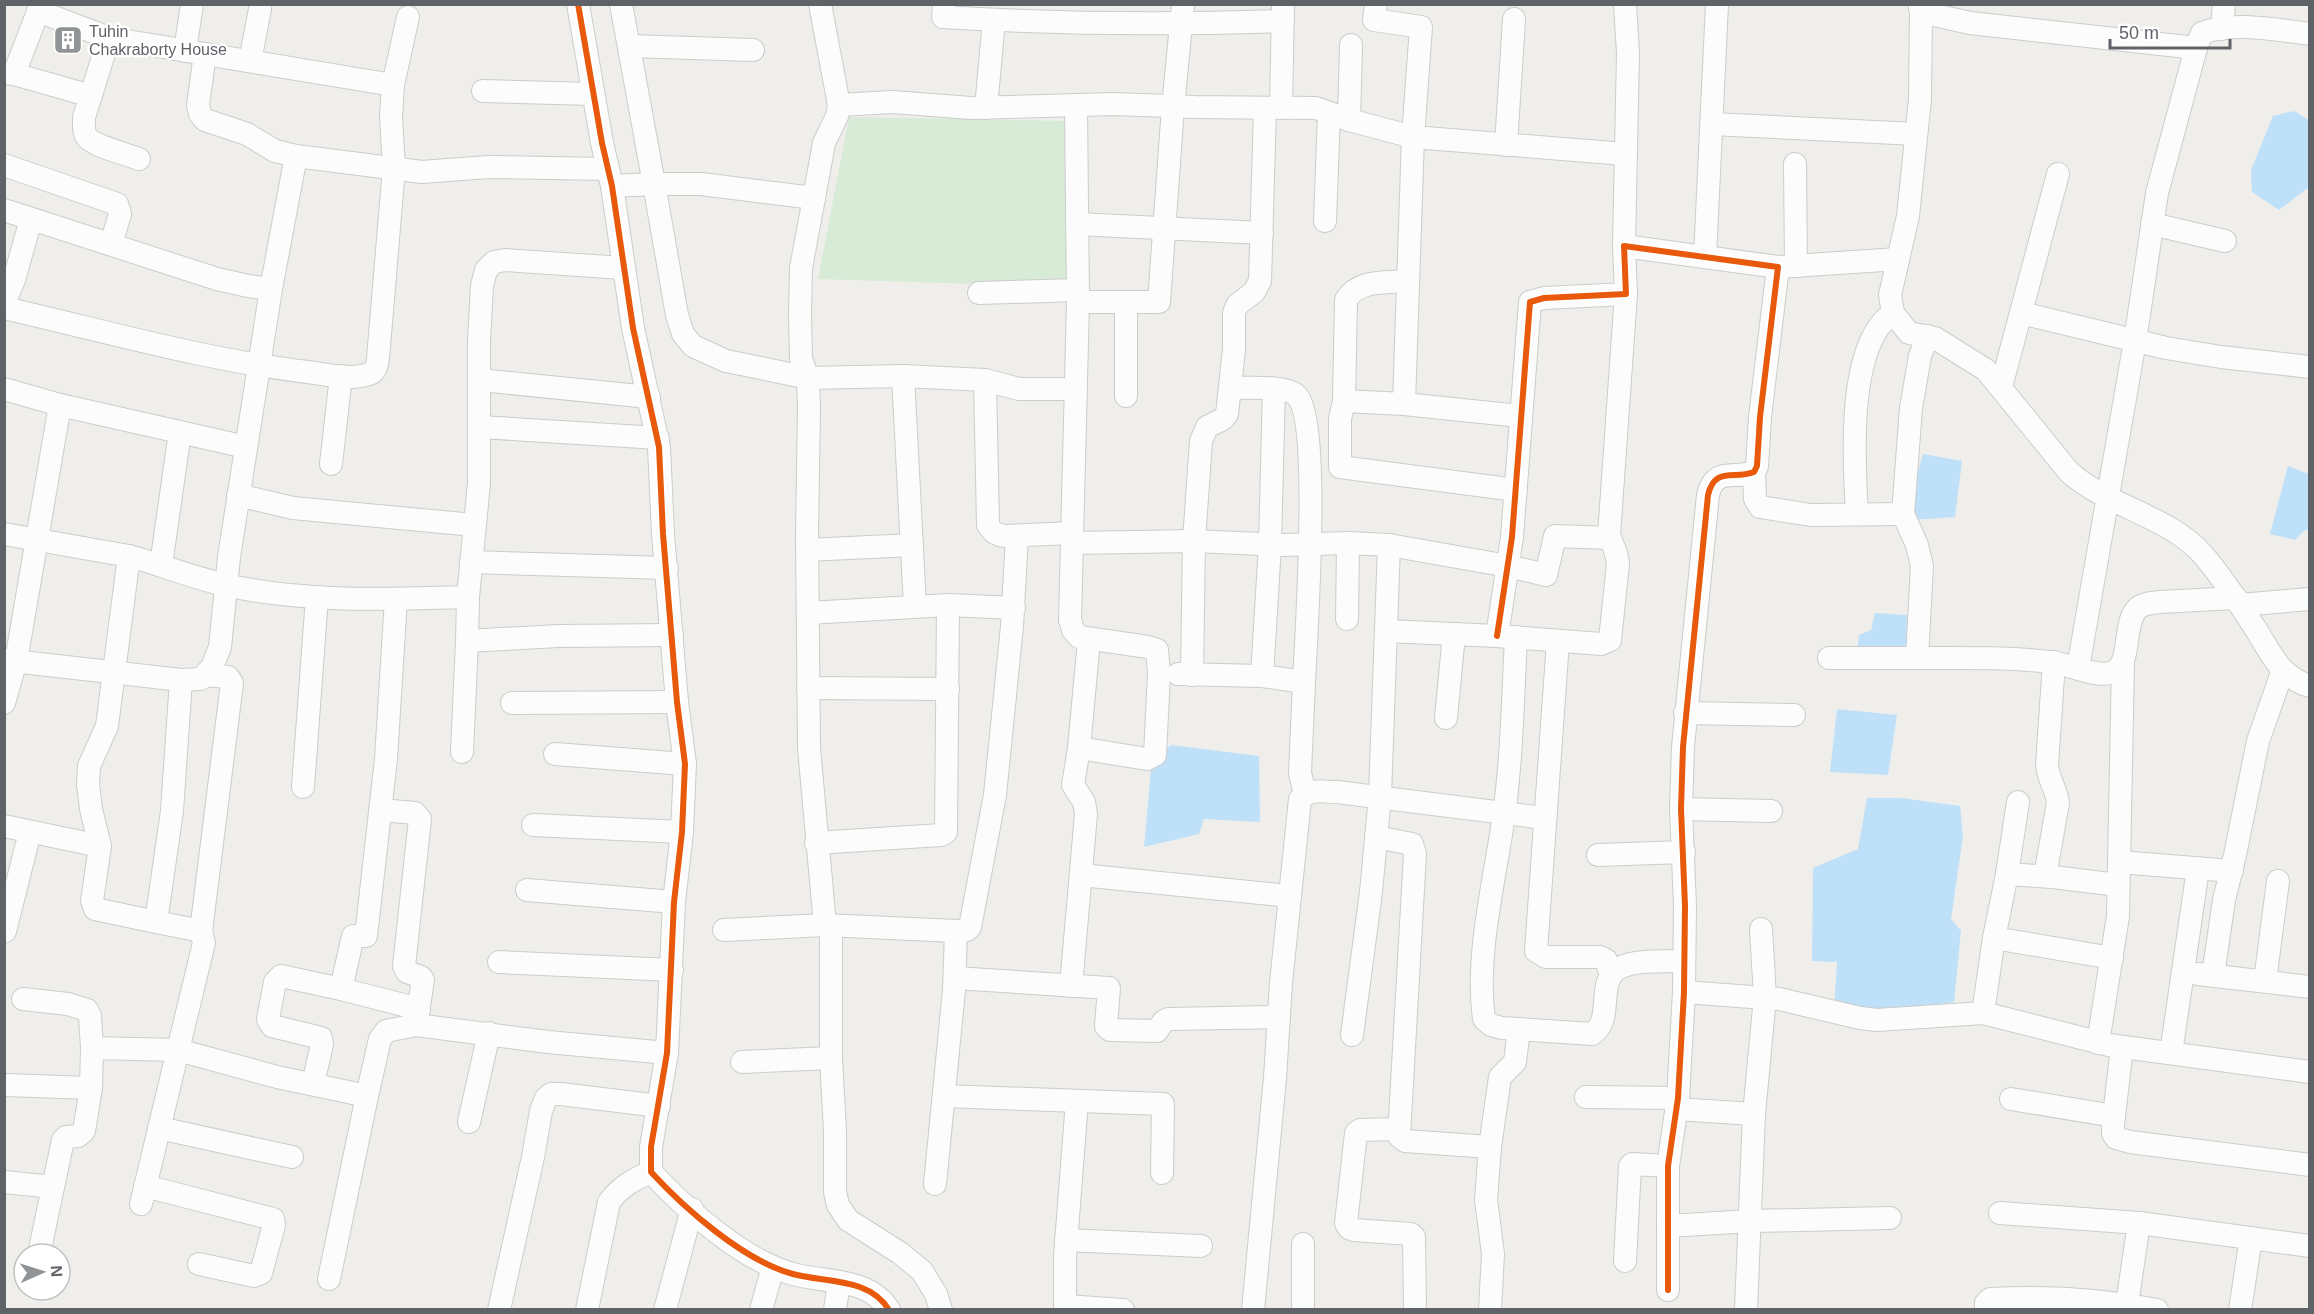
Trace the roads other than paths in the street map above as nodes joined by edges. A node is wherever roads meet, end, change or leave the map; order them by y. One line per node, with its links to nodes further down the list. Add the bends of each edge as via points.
1 (192, 4): 26 (street)
2 (578, 4): 31 (street)
3 (621, 4): 23 (street)
4 (820, 4): 33 (street)
5 (944, 4): 18 (street, via 943,17)
6 (1376, 4): 41 (street, via 1374,20 1421,27)
7 (1625, 4): 43 (street)
8 (1717, 4): 39 (street)
9 (2224, 4): 19 (street)
10 (40, 8): 21 (street); 28 (street)
11 (1920, 8): 24 (street, via 1970,23); 40 (street)
12 (260, 9): 27 (street)
13 (1026, 13): 15 (street); 18 (street)
14 (1283, 13): 15 (street); 37 (street)
15 (1182, 14): 35 (street)
16 (408, 17): 29 (street)
17 (1514, 19): 42 (street)
18 (994, 20): 36 (street)
19 (2222, 29): 20 (street); 24 (street, via 2202,33)
20 (2310, 34)
21 (109, 38): 26 (street); 32 (street)
22 (1351, 45): 38 (street)
23 (630, 46): 25 (street); 50 (street)
24 (2196, 48): 56 (street)
25 (753, 50)
26 (195, 52): 27 (street); 44 (street, via 198,105 205,120 247,134 275,152)
27 (250, 61): 29 (street)
28 (9, 73): 32 (street)
29 (393, 85): 48 (street)
30 (483, 91): 31 (street)
31 (593, 94): 50 (street)
32 (91, 96): 45 (street, via 84,117 87,138)
33 (839, 105): 36 (street, via 892,102); 51 (street, via 824,142)
34 (1076, 105): 35 (street); 36 (street); 55 (street)
35 (1173, 107): 37 (street); 57 (street)
36 (986, 108)
37 (1273, 108): 38 (street, via 1316,108); 58 (street)
38 (1339, 117): 41 (street); 54 (street)
39 (1712, 124): 40 (street); 62 (street)
40 (1916, 134): 63 (street, via 1908,216)
41 (1413, 137): 42 (street); 66 (street)
42 (1506, 145): 43 (street)
43 (1625, 154): 61 (street)
44 (296, 156): 48 (street); 67 (street)
45 (139, 159)
46 (1795, 164): 64 (street)
47 (4, 165): 60 (street, via 117,204 120,214)
48 (394, 168): 50 (street, via 422,171 488,167); 80 (street, via 377,366 365,376)
49 (2058, 174): 74 (street)
50 (628, 181): 51 (street, via 701,184); 65 (street); 82 (street, via 683,334 693,346 726,360)
51 (814, 198): 82 (street, via 801,268 801,359)
52 (4, 210): 53 (street)
53 (31, 219): 60 (street); 72 (street)
54 (1325, 221)
55 (1077, 224): 57 (street); 70 (street)
56 (2152, 224): 59 (street); 77 (street)
57 (1165, 228): 58 (street); 71 (street, via 1160,302)
58 (1262, 233): 86 (street, via 1260,281 1234,313)
59 (2225, 241)
60 (111, 244): 67 (street, via 217,279)
61 (1624, 246): 62 (street); 69 (street)
62 (1705, 257): 64 (street)
63 (1898, 259): 64 (street); 75 (street, via 1890,295)
64 (1787, 266): 101 (street)
65 (623, 268): 83 (street, via 494,262 486,270 482,286); 91 (street)
66 (1408, 281): 92 (street, via 1357,287 1350,292 1346,300); 93 (street)
67 (271, 289): 78 (street)
68 (980, 293): 70 (street)
69 (1626, 294): 95 (street, via 1530,302); 110 (street)
70 (1078, 296): 71 (street); 88 (street)
71 (1126, 302): 90 (street)
72 (4, 303)
73 (4, 308): 78 (street)
74 (2020, 313): 77 (street); 85 (street)
75 (1893, 314): 76 (street, via 1909,333); 105 (street, via 1875,332 1861,377 1853,440)
76 (1928, 336): 85 (street, via 1986,370); 106 (street, via 1920,356 1911,408)
77 (2134, 341): 79 (street, via 2221,357); 104 (street)
78 (258, 366): 80 (street); 99 (street)
79 (2310, 367)
80 (342, 376): 100 (street)
81 (903, 376): 82 (street); 84 (street); 116 (street)
82 (808, 378): 119 (street)
83 (480, 380): 91 (street); 96 (street)
84 (985, 380): 88 (street, via 1019,389); 108 (street, via 988,525 998,535)
85 (2001, 387): 104 (street, via 2069,472)
86 (1230, 388): 89 (street); 113 (street, via 1227,414 1207,427 1201,441)
87 (4, 389): 94 (street)
88 (1075, 389): 109 (street)
89 (1274, 389): 115 (street, via 1293,393 1304,409); 117 (street)
90 (1126, 396)
91 (649, 397): 98 (street)
92 (1344, 401): 93 (street); 102 (street, via 1340,467)
93 (1404, 404): 95 (street)
94 (60, 405): 97 (street); 111 (street)
95 (1520, 416): 102 (street)
96 (480, 427): 98 (street); 107 (street)
97 (180, 432): 99 (street); 122 (street)
98 (658, 438): 124 (street)
99 (246, 447): 103 (street)
100 (331, 464)
101 (1754, 472): 105 (street, via 1755,499 1760,507 1811,515); 163 (street, via 1723,475 1710,488)
102 (1516, 490): 123 (street)
103 (238, 495): 107 (street, via 293,508); 125 (street)
104 (2108, 499): 130 (street, via 2155,521 2202,554); 148 (street)
105 (1857, 514): 106 (street)
106 (1903, 514): 144 (street, via 1922,566)
107 (474, 525): 121 (street)
108 (1017, 536): 109 (street); 133 (street)
109 (1072, 538): 113 (street); 140 (street, via 1070,620 1073,630)
110 (1610, 538): 123 (street, via 1555,536 1546,575); 142 (street, via 1618,564 1610,640 1601,644)
111 (38, 540): 112 (street); 120 (street); 145 (street)
112 (6, 541)
113 (1194, 541): 117 (street); 153 (street)
114 (1348, 543): 115 (street); 118 (street); 135 (street)
115 (1311, 544): 117 (street); 156 (street)
116 (912, 545): 119 (street); 132 (street)
117 (1270, 545): 154 (street)
118 (1389, 545): 123 (street); 136 (street)
119 (807, 550): 134 (street)
120 (129, 556): 122 (street); 150 (street)
121 (471, 562): 124 (street); 127 (street)
122 (161, 565): 125 (street)
123 (1508, 566): 139 (street)
124 (667, 568): 138 (street)
125 (225, 585): 126 (street); 152 (street, via 220,647)
126 (317, 597): 128 (street); 170 (street)
127 (468, 597): 128 (street); 141 (street)
128 (396, 599): 175 (street)
129 (2310, 599): 130 (street)
130 (2238, 602): 147 (street, via 2149,603 2138,609 2131,620); 149 (street)
131 (948, 605): 132 (street); 133 (street); 159 (street)
132 (915, 606): 134 (street)
133 (1014, 608): 205 (street, via 994,808 972,925)
134 (808, 613): 158 (street)
135 (1347, 620)
136 (1387, 631): 137 (street); 172 (street)
137 (1454, 634): 139 (street); 165 (street)
138 (672, 635): 141 (street); 160 (street)
139 (1507, 636): 142 (street); 177 (street)
140 (1089, 640): 151 (street, via 1155,648); 166 (street)
141 (467, 641): 167 (street)
142 (1558, 641): 178 (street)
143 (1829, 658): 144 (street)
144 (1917, 658): 146 (street)
145 (10, 660): 150 (street); 161 (street)
146 (2054, 662): 148 (street); 193 (street, via 2047,765 2058,803)
147 (2123, 662): 148 (street, via 2111,673); 188 (street)
148 (2078, 668)
149 (2283, 670): 157 (street); 190 (street, via 2258,741)
150 (114, 671): 155 (street); 185 (street, via 106,726 89,766 91,809)
151 (1159, 674): 153 (street); 166 (street, via 1152,758)
152 (205, 675): 155 (street, via 201,679); 204 (street, via 228,677 232,683)
153 (1192, 675): 154 (street)
154 (1262, 676): 156 (street)
155 (181, 680): 199 (street, via 172,811)
156 (1304, 682): 171 (street, via 1300,773)
157 (2310, 686)
158 (808, 688): 159 (street); 184 (street)
159 (948, 689): 184 (street, via 944,834)
160 (677, 702): 162 (street); 169 (street)
161 (4, 703)
162 (512, 703)
163 (1685, 713): 164 (street); 174 (street)
164 (1794, 715)
165 (1446, 718)
166 (1079, 748): 191 (street, via 1073,785 1086,807)
167 (462, 752)
168 (555, 754): 169 (street)
169 (685, 764): 182 (street)
170 (303, 788)
171 (1305, 794): 172 (street); 197 (street, via 1298,807)
172 (1380, 796): 177 (street); 183 (street)
173 (2018, 802): 192 (street)
174 (1681, 809): 176 (street); 186 (street)
175 (380, 810): 218 (street, via 366,936 353,936); 223 (street, via 415,813 420,819 404,966 407,972 423,980)
176 (1771, 811)
177 (1504, 813): 178 (street); 225 (street, via 1490,898 1482,1004 1485,1019 1491,1025)
178 (1544, 818): 212 (street, via 1536,951 1546,957 1600,957 1606,960)
179 (532, 825): 182 (street)
180 (4, 826): 181 (street)
181 (30, 831): 185 (street); 203 (street)
182 (682, 832): 198 (street)
183 (1376, 837): 227 (street); 251 (street, via 1412,844 1416,854)
184 (816, 843): 200 (street)
185 (100, 846): 199 (street, via 94,909)
186 (1684, 852): 187 (street); 208 (street)
187 (1598, 855)
188 (2119, 862): 189 (street); 195 (street)
189 (2198, 869): 190 (street); 211 (street)
190 (2232, 871): 213 (street)
191 (1081, 874): 197 (street); 216 (street)
192 (2007, 874): 193 (street); 206 (street)
193 (2045, 876): 195 (street)
194 (2278, 880): 215 (street)
195 (2118, 885): 207 (street)
196 (527, 890): 198 (street)
197 (1290, 896): 224 (street)
198 (674, 902): 210 (street)
199 (156, 922): 204 (street)
200 (828, 926): 202 (street); 205 (street); 234 (street)
201 (1761, 929): 220 (street)
202 (724, 930)
203 (4, 931)
204 (201, 931): 231 (street, via 204,943)
205 (956, 931): 214 (street)
206 (1994, 938): 207 (street); 222 (street)
207 (2112, 958): 228 (street)
208 (1684, 961): 212 (street, via 1626,965); 219 (street)
209 (499, 962): 210 (street)
210 (672, 970): 232 (street)
211 (2183, 972): 213 (street); 233 (street)
212 (1611, 975): 225 (street, via 1602,1022 1592,1034)
213 (2213, 975): 215 (street)
214 (955, 978): 216 (street); 241 (street)
215 (2265, 981): 217 (street)
216 (1071, 986): 224 (street, via 1109,988 1106,1026 1110,1030 1157,1031 1168,1019)
217 (2310, 987)
218 (341, 989): 223 (street); 237 (street, via 285,976 275,982 268,1019 272,1026 317,1036 322,1041)
219 (1684, 992): 220 (street); 245 (street)
220 (1765, 997): 222 (street, via 1868,1019); 247 (street)
221 (23, 999): 230 (street, via 87,1010)
222 (1983, 1013): 228 (street)
223 (417, 1017): 226 (street); 240 (street, via 386,1031 380,1039)
224 (1280, 1017): 289 (street)
225 (1520, 1029): 252 (street, via 1515,1062 1500,1077)
226 (489, 1034): 232 (street); 249 (street)
227 (1352, 1035)
228 (2098, 1043): 229 (street)
229 (2122, 1047): 233 (street); 248 (street)
230 (92, 1048): 231 (street); 239 (street)
231 (178, 1050): 237 (street); 250 (street)
232 (667, 1053): 246 (street)
233 (2171, 1053): 236 (street)
234 (831, 1058): 235 (street); 287 (street, via 838,1205 848,1220 922,1271)
235 (742, 1062)
236 (2310, 1072)
237 (313, 1084): 240 (street)
238 (4, 1085): 239 (street)
239 (91, 1088): 260 (street, via 84,1131 63,1140)
240 (367, 1096): 276 (street)
241 (944, 1096): 244 (street); 259 (street)
242 (1586, 1097): 245 (street)
243 (2011, 1099): 248 (street)
244 (1077, 1101): 257 (street, via 1163,1104); 268 (street)
245 (1677, 1103): 247 (street); 255 (street)
246 (659, 1106): 256 (street, via 651,1147); 281 (street, via 561,1094 546,1098)
247 (1754, 1114): 264 (street)
248 (2114, 1116): 254 (street, via 2113,1133 2122,1141)
249 (469, 1122)
250 (159, 1128): 253 (street); 274 (street, via 143,1195 273,1219 261,1274 254,1276)
251 (1399, 1129): 252 (street, via 1400,1139 1405,1141); 291 (street, via 1356,1132 1346,1222 1354,1230 1414,1237)
252 (1490, 1147): 292 (street, via 1486,1200 1493,1243)
253 (292, 1157)
254 (2310, 1165)
255 (1668, 1166): 266 (street); 273 (street, via 1630,1166)
256 (651, 1172): 261 (street); 282 (street, via 627,1184 609,1202)
257 (1162, 1173)
258 (4, 1182): 260 (street)
259 (935, 1184)
260 (53, 1187): 269 (street)
261 (692, 1209): 275 (street, via 739,1248); 283 (street)
262 (2000, 1213): 265 (street)
263 (1890, 1218): 264 (street)
264 (1751, 1221): 266 (street); 293 (street)
265 (2139, 1223): 267 (street); 279 (street)
266 (1668, 1226): 278 (street)
267 (2251, 1238): 272 (street); 296 (street)
268 (1066, 1240): 271 (street); 280 (street)
269 (42, 1242)
270 (1303, 1244): 290 (street)
271 (1201, 1246)
272 (2310, 1246)
273 (1625, 1261)
274 (199, 1264)
275 (773, 1267): 277 (street); 284 (street)
276 (329, 1279)
277 (839, 1282): 285 (street); 286 (street, via 876,1294)
278 (1668, 1290)
279 (2127, 1304): 294 (street, via 2033,1297 1990,1299); 295 (street)
280 (1065, 1308): 288 (street)
281 (499, 1310)
282 (586, 1310)
283 (665, 1310)
284 (761, 1310)
285 (835, 1310)
286 (889, 1310)
287 (941, 1310)
288 (1123, 1310)
289 (1253, 1310)
290 (1304, 1310)
291 (1415, 1310)
292 (1491, 1310)
293 (1746, 1310)
294 (1986, 1310)
295 (2157, 1310)
296 (2240, 1310)

